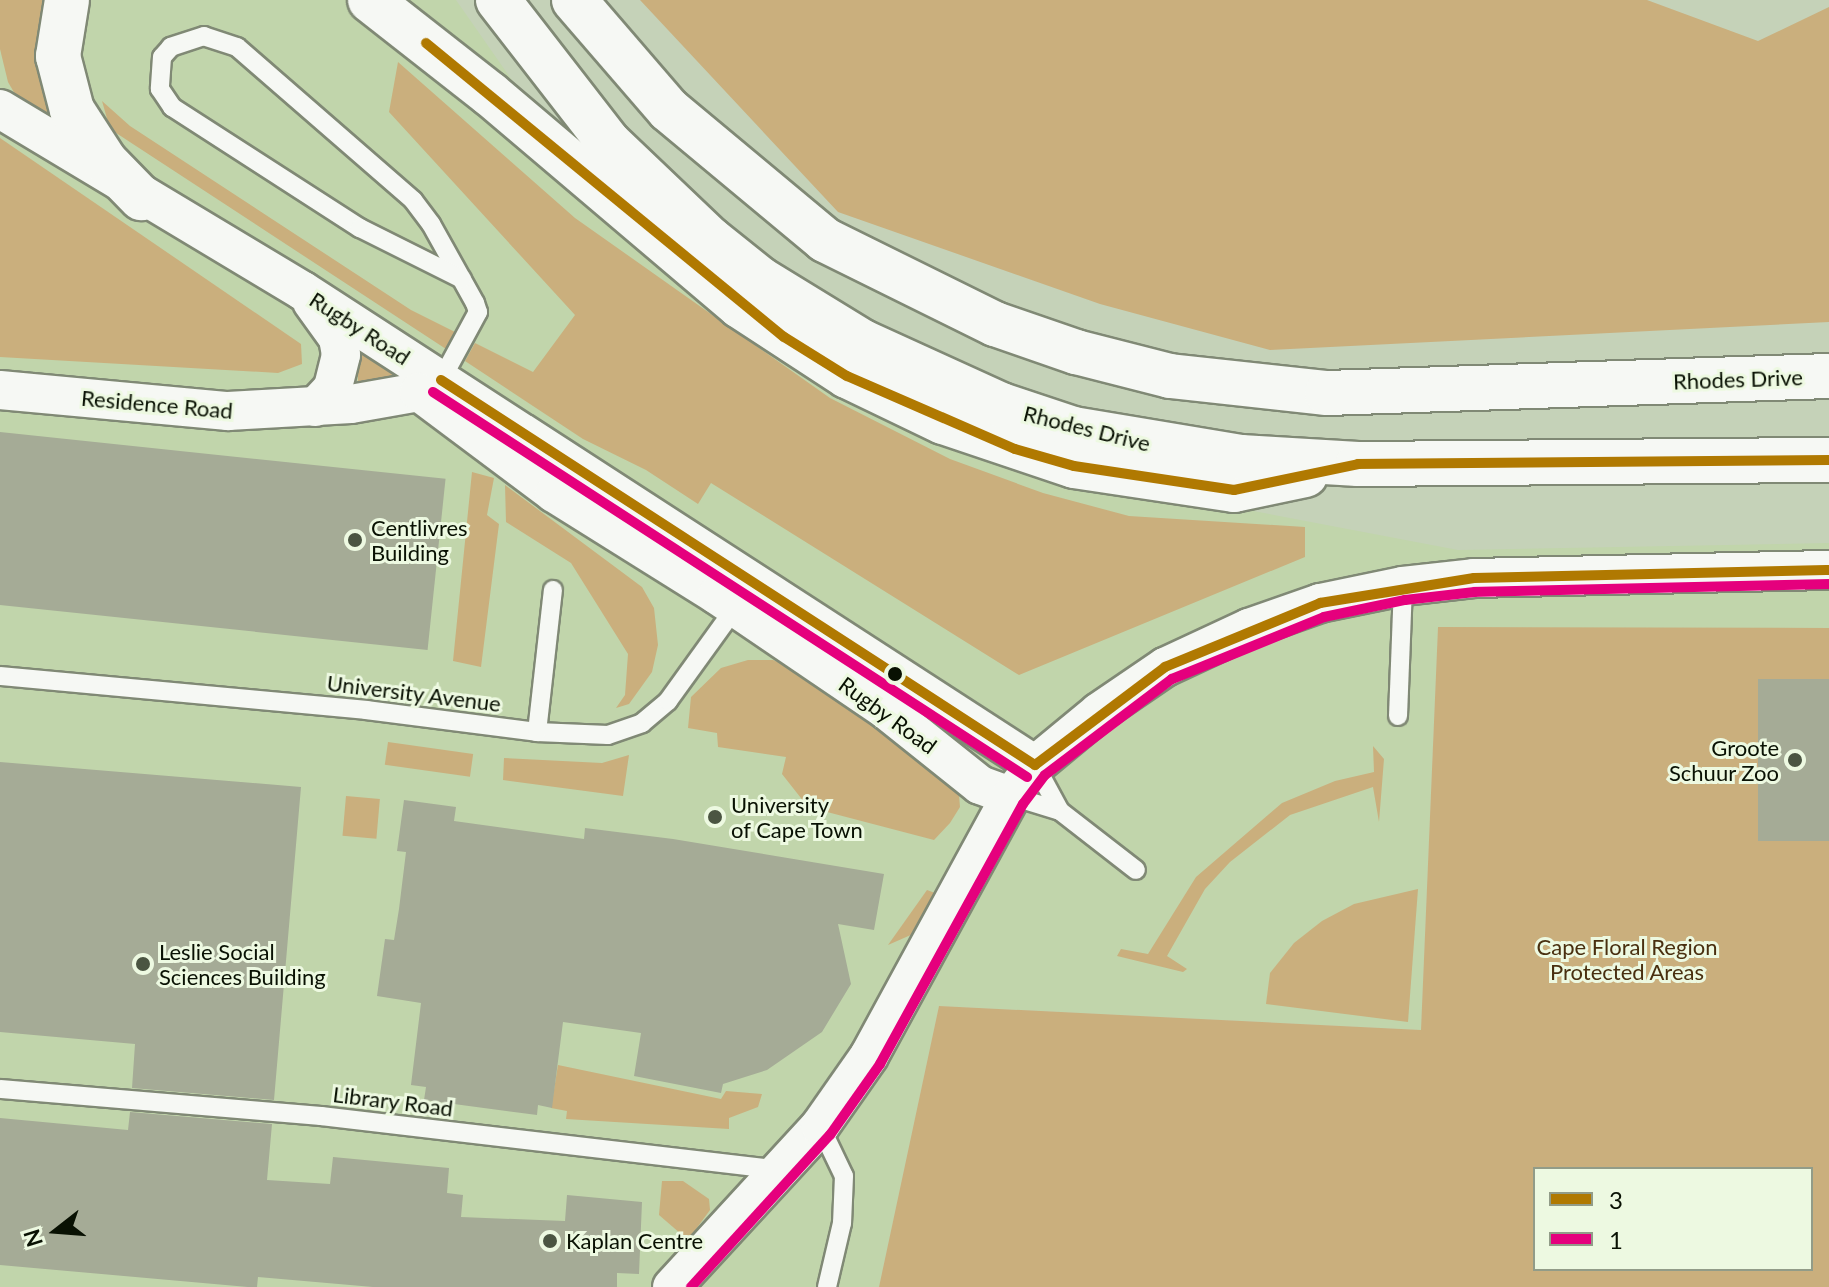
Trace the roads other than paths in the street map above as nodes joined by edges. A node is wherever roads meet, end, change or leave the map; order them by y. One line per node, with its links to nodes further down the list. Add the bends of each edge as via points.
1 (67, 0): 6 (highway, via 58,56 72,110 105,161)
2 (370, 0): 14 (highway, via 490,94 740,306 847,376 943,422 1074,466 1234,490)
3 (498, 0): 14 (highway, Rhodes Drive, via 608,142 710,239 770,286 863,342 945,382 1073,429 1241,457)
4 (574, 0): 9 (highway, Rhodes Drive, via 669,110 825,240 995,324 1076,352 1170,376 1327,393)
5 (0, 109): 6 (street, Rugby Road)
6 (141, 198): 8 (street, Rugby Road)
7 (462, 279): 7 (lane, via 413,200 237,47 204,36 178,43 162,57 160,89 172,107 360,228); 10 (lane, via 478,312)
8 (303, 291): 10 (street, Rugby Road); 12 (street, via 327,321 341,355 333,388)
9 (1829, 376)
10 (436, 389): 12 (street, Rugby Road); 18 (street, Rugby Road)
11 (0, 390): 12 (street, Residence Road, via 228,411)
12 (315, 407)
13 (1829, 460): 14 (highway, Rhodes Drive)
14 (1358, 464)
15 (1829, 570): 16 (street, via 1474,578)
16 (1403, 586): 20 (lane); 22 (street, via 1320,603 1191,654 1110,704)
17 (553, 590): 21 (lane)
18 (743, 596): 21 (lane, University Avenue, via 668,701 642,723 608,735); 22 (street, Rugby Road); 23 (street, Rugby Road, via 980,785)
19 (0, 676): 21 (lane, University Avenue, via 366,710)
20 (1398, 716)
21 (537, 732)
22 (1035, 765): 23 (street); 24 (lane)
23 (1011, 796): 24 (lane); 27 (street, via 891,1018)
24 (1060, 811): 25 (lane)
25 (1136, 870)
26 (0, 1089): 28 (lane, Library Road, via 321,1116)
27 (820, 1126): 28 (street); 30 (lane, via 844,1176 842,1223)
28 (779, 1170): 29 (street)
29 (672, 1287)
30 (827, 1287)

